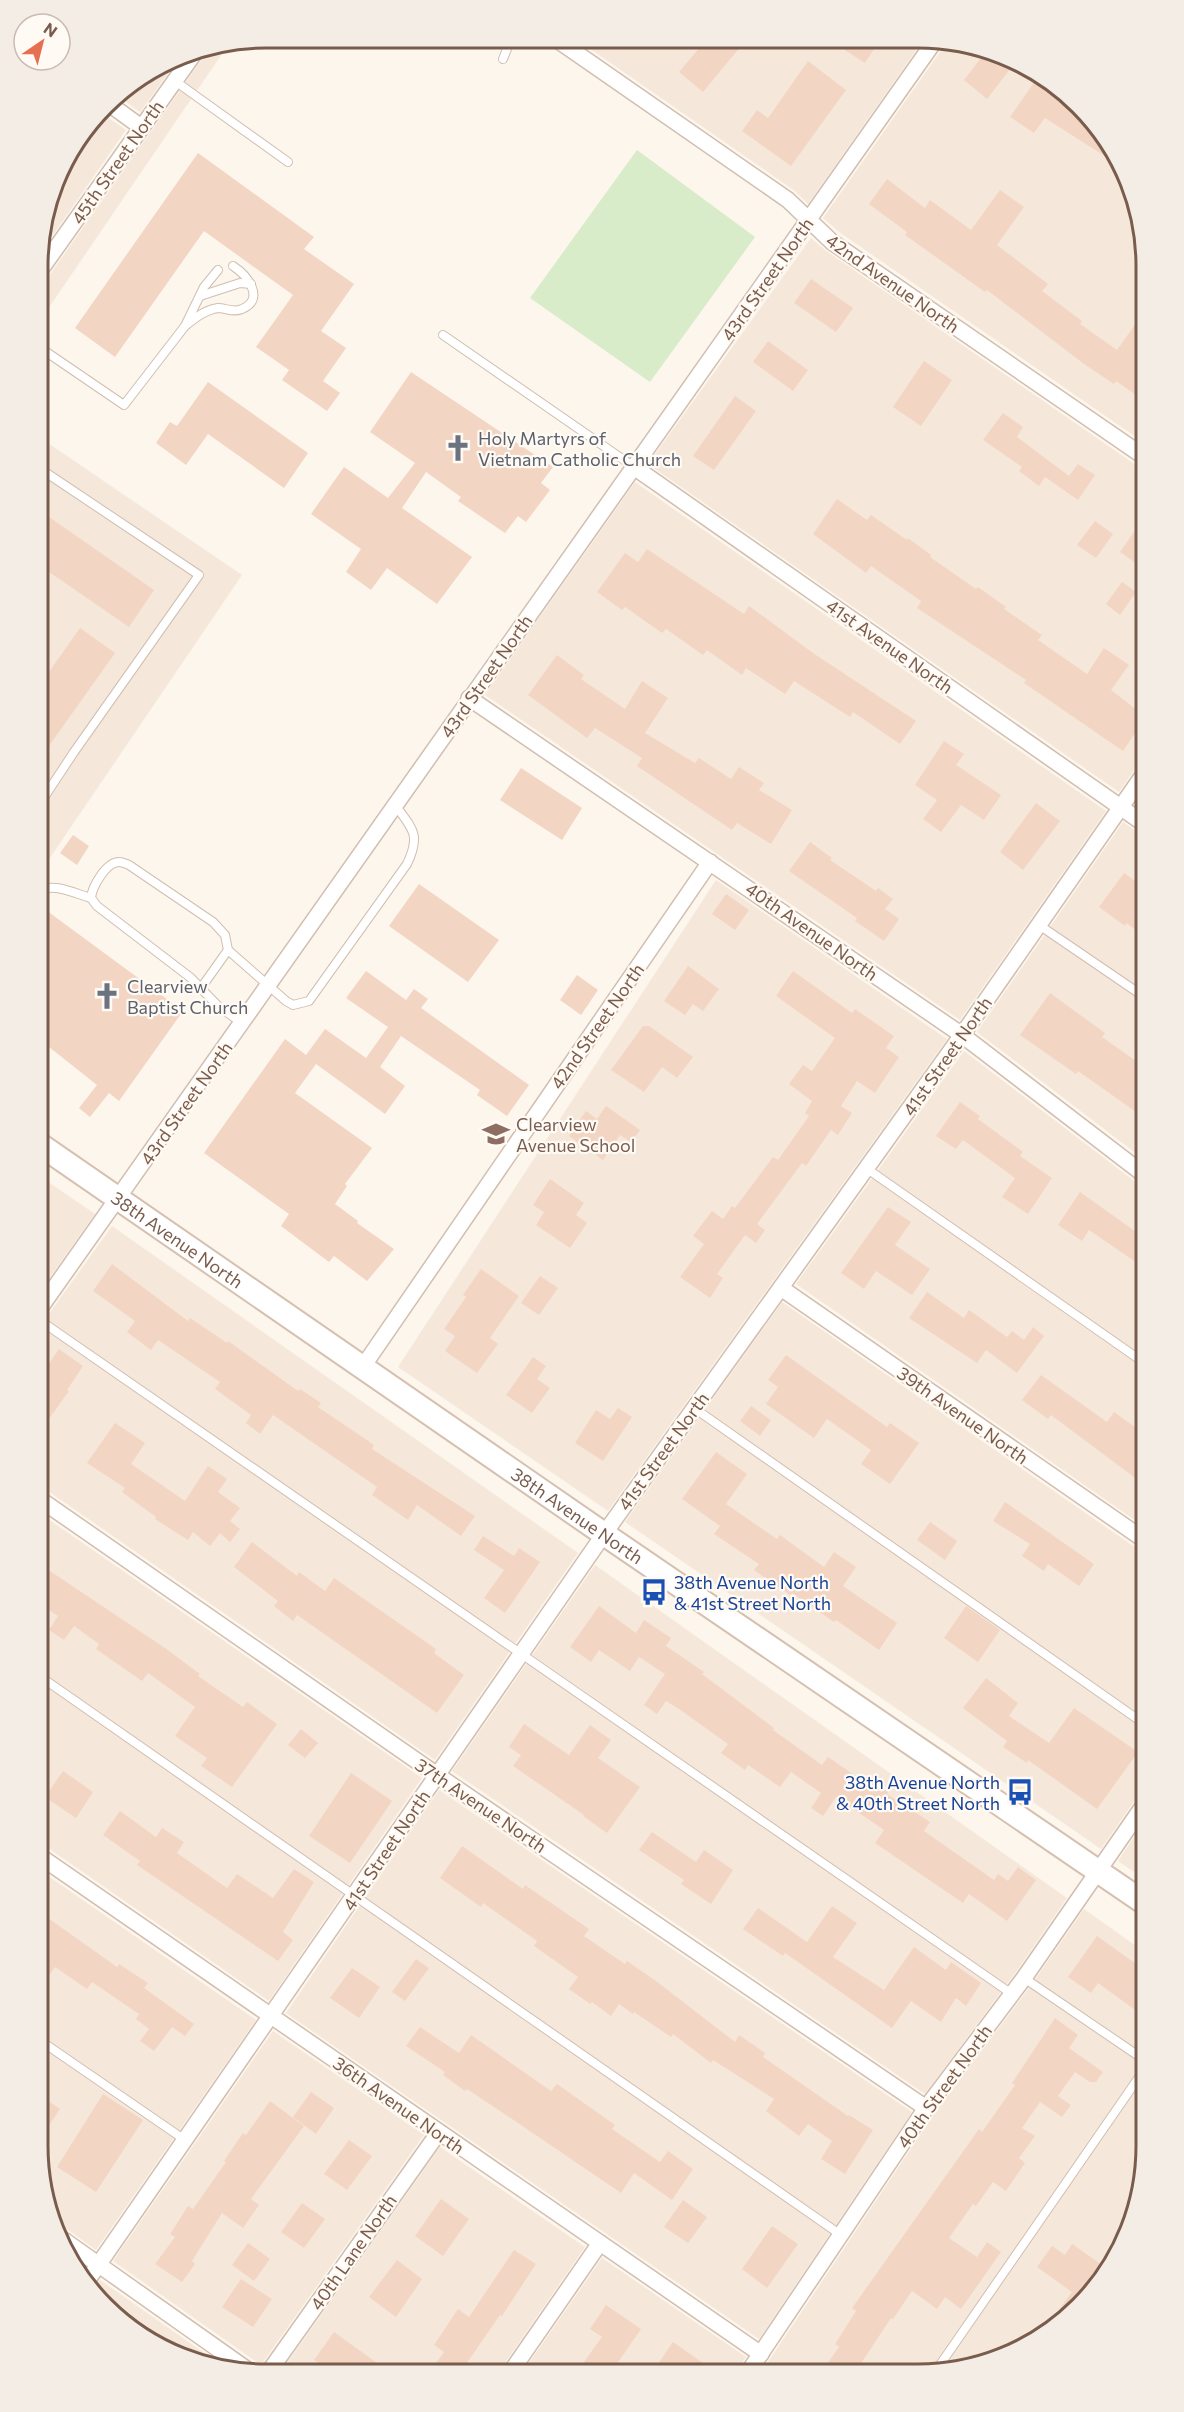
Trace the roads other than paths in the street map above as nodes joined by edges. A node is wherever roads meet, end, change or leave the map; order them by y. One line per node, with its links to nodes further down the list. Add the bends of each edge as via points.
1 (507, 48): 4 (lane)
2 (569, 48): 10 (street, 42nd Avenue North, via 788,200)
3 (930, 48): 10 (street, 43rd Street North)
4 (503, 59)
5 (188, 63): 6 (street, 45th Street North)
6 (175, 81): 8 (street, 45th Street North); 9 (lane)
7 (115, 109): 8 (street)
8 (141, 127): 11 (street, 45th Street North)
9 (288, 162)
10 (808, 220): 19 (street, 42nd Avenue North, via 832,242); 20 (street, 43rd Street North)
11 (48, 259)
12 (233, 266): 14 (lane)
13 (218, 270): 15 (lane)
14 (251, 284): 15 (lane, via 240,283); 16 (lane, via 252,300 244,309 219,308)
15 (200, 296): 16 (lane)
16 (185, 326): 18 (lane, via 124,405)
17 (443, 335): 20 (lane)
18 (48, 353)
19 (1136, 451)
20 (634, 467): 22 (street, 43rd Street North); 26 (street, 41st Avenue North)
21 (48, 474): 24 (lane, via 199,575)
22 (469, 698): 25 (street, 43rd Street North); 28 (street, 40th Avenue North)
23 (1136, 785): 26 (street, 41st Street North)
24 (48, 791)
25 (395, 805): 33 (street, 43rd Street North); 33 (lane, via 415,831 415,849 407,864 309,1001 293,1005)
26 (1121, 807): 27 (street, 41st Avenue North); 31 (street, 41st Street North)
27 (1136, 818)
28 (711, 862): 37 (street, 40th Avenue North); 46 (street, 42nd Street North)
29 (48, 888): 30 (lane)
30 (91, 898): 32 (lane, via 92,888 109,866 118,862 129,865 213,922 225,935); 34 (lane)
31 (1039, 925): 35 (lane); 37 (street, 41st Street North)
32 (228, 950): 33 (lane); 34 (lane)
33 (268, 987): 36 (street, 43rd Street North)
34 (201, 988): 36 (lane)
35 (1136, 991)
36 (242, 1023): 41 (street, 43rd Street North)
37 (962, 1035): 39 (street, 41st Street North); 40 (street, 40th Avenue North)
38 (48, 1150): 41 (main road, 38th Avenue North)
39 (866, 1168): 42 (street, 41st Street North); 45 (lane)
40 (1136, 1168)
41 (119, 1199): 43 (street, 43rd Street North); 46 (main road, 38th Avenue North)
42 (780, 1288): 47 (street, 41st Street North); 50 (street, 39th Avenue North)
43 (48, 1297)
44 (48, 1326): 51 (lane)
45 (1136, 1357)
46 (362, 1368): 49 (main road, 38th Avenue North)
47 (694, 1407): 49 (street, 41st Street North); 53 (lane)
48 (48, 1505): 54 (street, 37th Avenue North)
49 (604, 1534): 51 (street, 41st Street North); 57 (main road, 38th Avenue North)
50 (1136, 1534)
51 (520, 1655): 54 (street, 41st Street North); 61 (lane)
52 (48, 1682): 58 (lane)
53 (1136, 1718)
54 (437, 1775): 58 (street, 41st Street North); 66 (street, 37th Avenue North)
55 (1136, 1817): 57 (street, 40th Street North)
56 (48, 1862): 62 (street, 36th Avenue North)
57 (1098, 1872): 59 (main road, 38th Avenue North); 60 (street, 40th Street North)
58 (354, 1895): 62 (street, 41st Street North); 69 (lane)
59 (1136, 1897)
60 (1024, 1978): 61 (street, 40th Street North); 64 (lane)
61 (1012, 1994): 66 (street, 40th Street North)
62 (271, 2016): 67 (street, 36th Avenue North); 68 (street, 41st Street North)
63 (48, 2046): 68 (lane)
64 (1136, 2054)
65 (1136, 2081): 76 (lane)
66 (926, 2108): 69 (street, 40th Street North)
67 (439, 2132): 70 (street, 36th Avenue North); 77 (street, 40th Lane North)
68 (185, 2140): 72 (street, 41st Street North)
69 (841, 2235): 74 (street, 40th Street North)
70 (600, 2243): 74 (street, 36th Avenue North); 78 (street)
71 (72, 2246): 72 (street)
72 (98, 2265): 73 (street, 41st Street North); 75 (street)
73 (91, 2276)
74 (761, 2354): 79 (street, 40th Street North)
75 (236, 2362)
76 (941, 2363)
77 (274, 2364)
78 (516, 2364)
79 (754, 2364)

